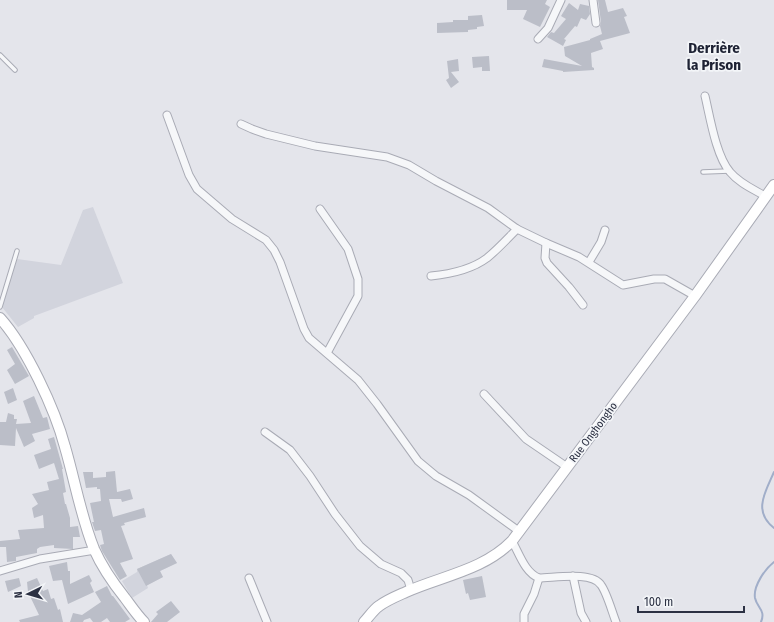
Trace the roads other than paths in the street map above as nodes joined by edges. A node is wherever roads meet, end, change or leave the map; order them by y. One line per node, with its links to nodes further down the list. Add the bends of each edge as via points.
1 (561, 0): 4 (street, via 548,28)
2 (593, 0): 3 (street)
3 (596, 23)
4 (538, 39)
5 (0, 55): 6 (lane)
6 (15, 70)
7 (705, 96): 10 (street, via 717,145)
8 (167, 115): 25 (street, via 197,189 232,219 266,240 274,250 304,329)
9 (241, 124): 15 (street, via 266,134 315,146 387,157 409,165 488,208)
10 (729, 171): 11 (lane); 13 (street)
11 (703, 172)
12 (774, 185): 13 (main road, Rue Onghongho)
13 (765, 196): 21 (main road, Rue Onghongho)
14 (320, 209): 25 (street, via 348,249 358,279 358,296)
15 (518, 229): 17 (street); 20 (street, via 487,258 467,269)
16 (606, 230): 19 (street)
17 (546, 243): 19 (street); 22 (street, via 547,263)
18 (17, 251): 23 (lane)
19 (590, 262): 21 (street, via 623,285 665,279)
20 (431, 276)
21 (695, 296): 28 (main road, Rue Onghongho)
22 (583, 305)
23 (0, 307)
24 (0, 318): 31 (main road, via 21,348 53,412)
25 (327, 353): 29 (street, via 358,380 418,461 436,476 469,495)
26 (484, 394): 28 (street, via 526,439)
27 (265, 432): 36 (street, via 290,450 360,546 381,564 401,573 408,580)
28 (567, 467): 29 (main road, Rue Onghongho)
29 (520, 532): 30 (main road, Rue Onghongho)
30 (512, 541): 35 (street, via 530,573); 36 (main road, Rue Onghongho, via 497,555 481,564)
31 (95, 550): 32 (street, via 40,559); 37 (main road, via 114,584)
32 (0, 571)
33 (573, 576): 35 (street); 41 (street, via 581,613); 42 (street, via 592,577 601,584)
34 (249, 578): 38 (street)
35 (538, 578): 40 (street, via 534,594 524,614)
36 (411, 590): 39 (main road, Rue Onghongho, via 378,606)
37 (142, 621)
38 (267, 622)
39 (365, 622)
40 (524, 622)
41 (586, 622)
42 (616, 622)

